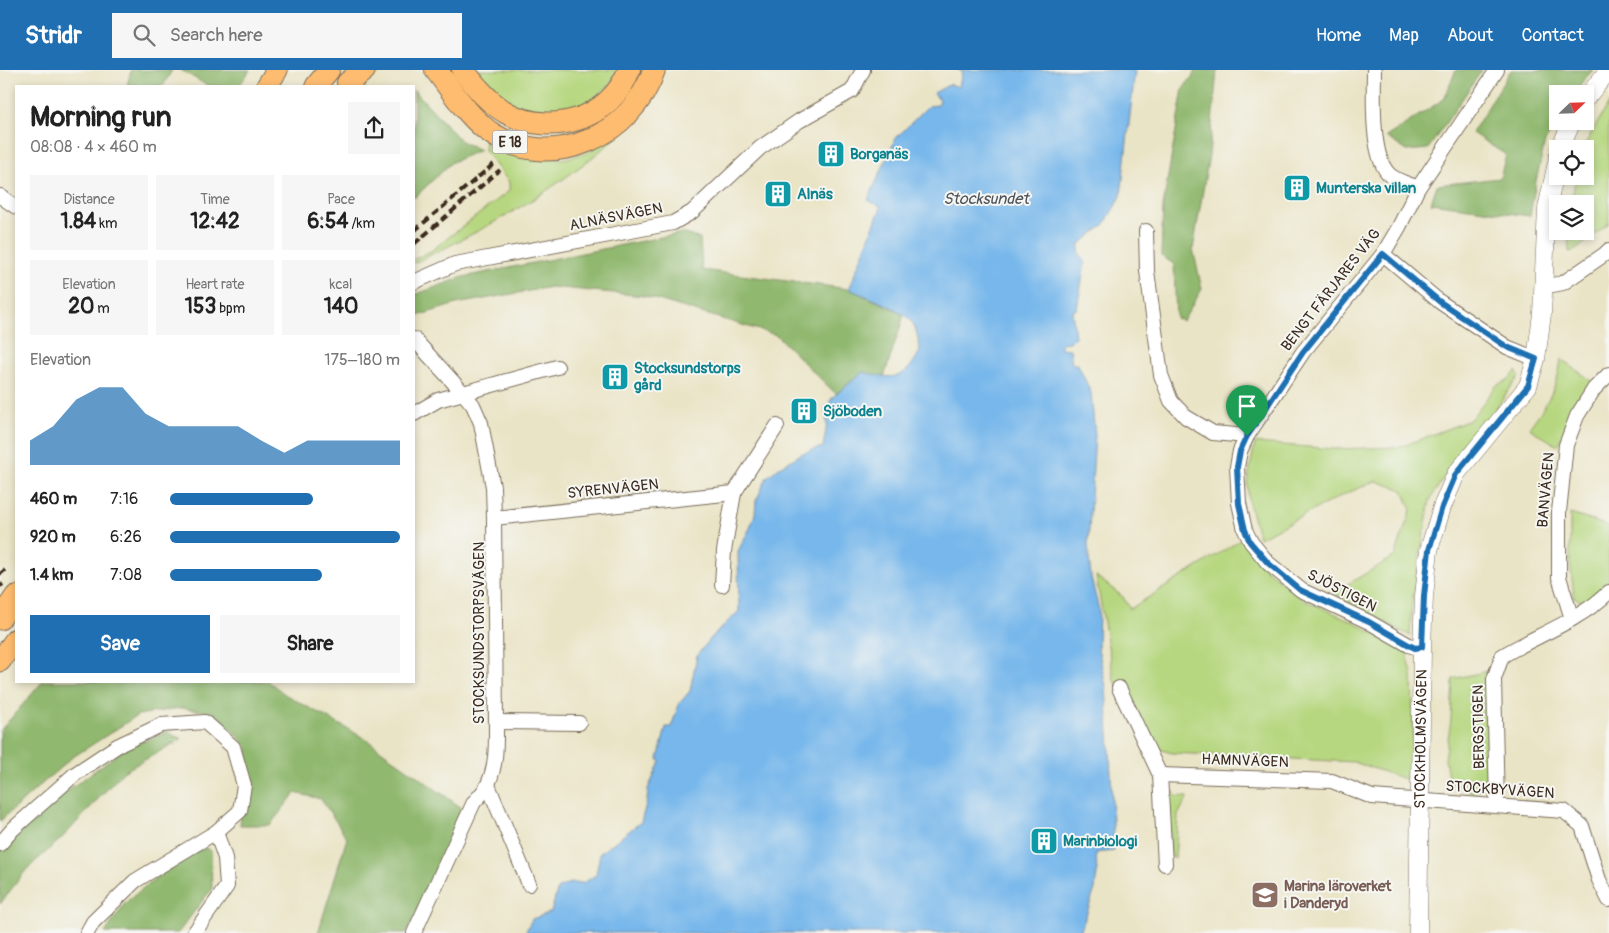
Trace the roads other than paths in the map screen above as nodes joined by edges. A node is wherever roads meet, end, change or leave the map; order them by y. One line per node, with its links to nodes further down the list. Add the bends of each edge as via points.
1 (277, 70): 11 (main road)
2 (329, 70): 12 (main road)
3 (436, 70): 6 (highway, E 18, via 466,108 494,135 525,148 545,150 575,146 609,130 629,114)
4 (463, 70): 5 (highway, via 488,99 507,112 537,123 556,124 589,115 608,102)
5 (629, 70)
6 (654, 70)
7 (863, 70): 21 (street, ALNÄSVÄGEN, via 852,91 760,148 692,212 673,223 470,261)
8 (1374, 70): 15 (street, via 1375,136 1379,158 1390,174)
9 (1497, 70): 15 (street, BENGT FÄRJARES VÄG)
10 (1609, 70): 13 (street)
11 (267, 85)
12 (317, 85)
13 (1594, 88)
14 (1552, 185): 22 (street, STOCKHOLMSVÄGEN, via 1547,209)
15 (1418, 188): 20 (street, BENGT FÄRJARES VÄG)
16 (0, 196): 17 (street)
17 (15, 206)
18 (1146, 231): 30 (street, via 1147,271 1162,375 1171,401 1186,417 1213,433)
19 (1609, 250): 22 (street, via 1563,283)
20 (1383, 254): 24 (street, via 1440,302 1507,347); 30 (street, BENGT FÄRJARES VÄG, via 1303,352)
21 (415, 282)
22 (1542, 287): 24 (street, STOCKHOLMSVÄGEN)
23 (415, 340): 27 (street, STOCKSUNDSTORPSVÄGEN)
24 (1536, 359): 39 (street, STOCKHOLMSVÄGEN, via 1528,386 1456,474 1442,507 1429,550)
25 (557, 367): 27 (street)
26 (1609, 374): 37 (street, BANVÄGEN, via 1594,389 1577,416 1566,445 1559,512 1559,577)
27 (464, 394): 28 (street, via 438,400); 32 (street, STOCKSUNDSTORPSVÄGEN, via 481,423 493,487)
28 (415, 413)
29 (778, 426): 31 (street)
30 (1247, 436): 39 (street, SJÖSTIGEN, via 1237,467 1239,504 1250,542 1268,563 1300,590 1369,622 1415,648)
31 (734, 492): 32 (street, SYRENVÄGEN); 33 (street)
32 (494, 518): 42 (street, STOCKSUNDSTORPSVÄGEN)
33 (722, 585)
34 (1609, 592): 37 (street, BERGSTIGEN)
35 (15, 597): 36 (main road)
36 (0, 619)
37 (1572, 619): 47 (street, BERGSTIGEN, via 1502,656 1494,679)
38 (15, 640): 40 (main road)
39 (1422, 647): 46 (street, STOCKHOLMSVÄGEN)
40 (0, 661)
41 (1119, 688): 44 (street)
42 (496, 722): 43 (street); 45 (street, STOCKSUNDSTORPSVÄGEN, via 496,754)
43 (579, 723)
44 (1160, 775): 46 (street, HAMNVÄGEN, via 1332,781 1372,797); 50 (street)
45 (488, 785): 51 (street); 55 (street, STOCKSUNDSTORPSVÄGEN, via 474,802)
46 (1421, 800): 47 (street, STOCKBYVÄGEN); 56 (street, STOCKHOLMSVÄGEN)
47 (1496, 805): 52 (street, STOCKBYVÄGEN, via 1564,811 1582,826 1599,880)
48 (216, 832): 49 (street, via 240,811 244,785 233,747 205,722 161,726 117,746 75,774); 53 (street, via 135,881 93,922); 54 (street, via 225,858 227,886)
49 (0, 844)
50 (1165, 864)
51 (529, 884)
52 (1609, 900)
53 (87, 933)
54 (194, 933)
55 (414, 933)
56 (1418, 933)

